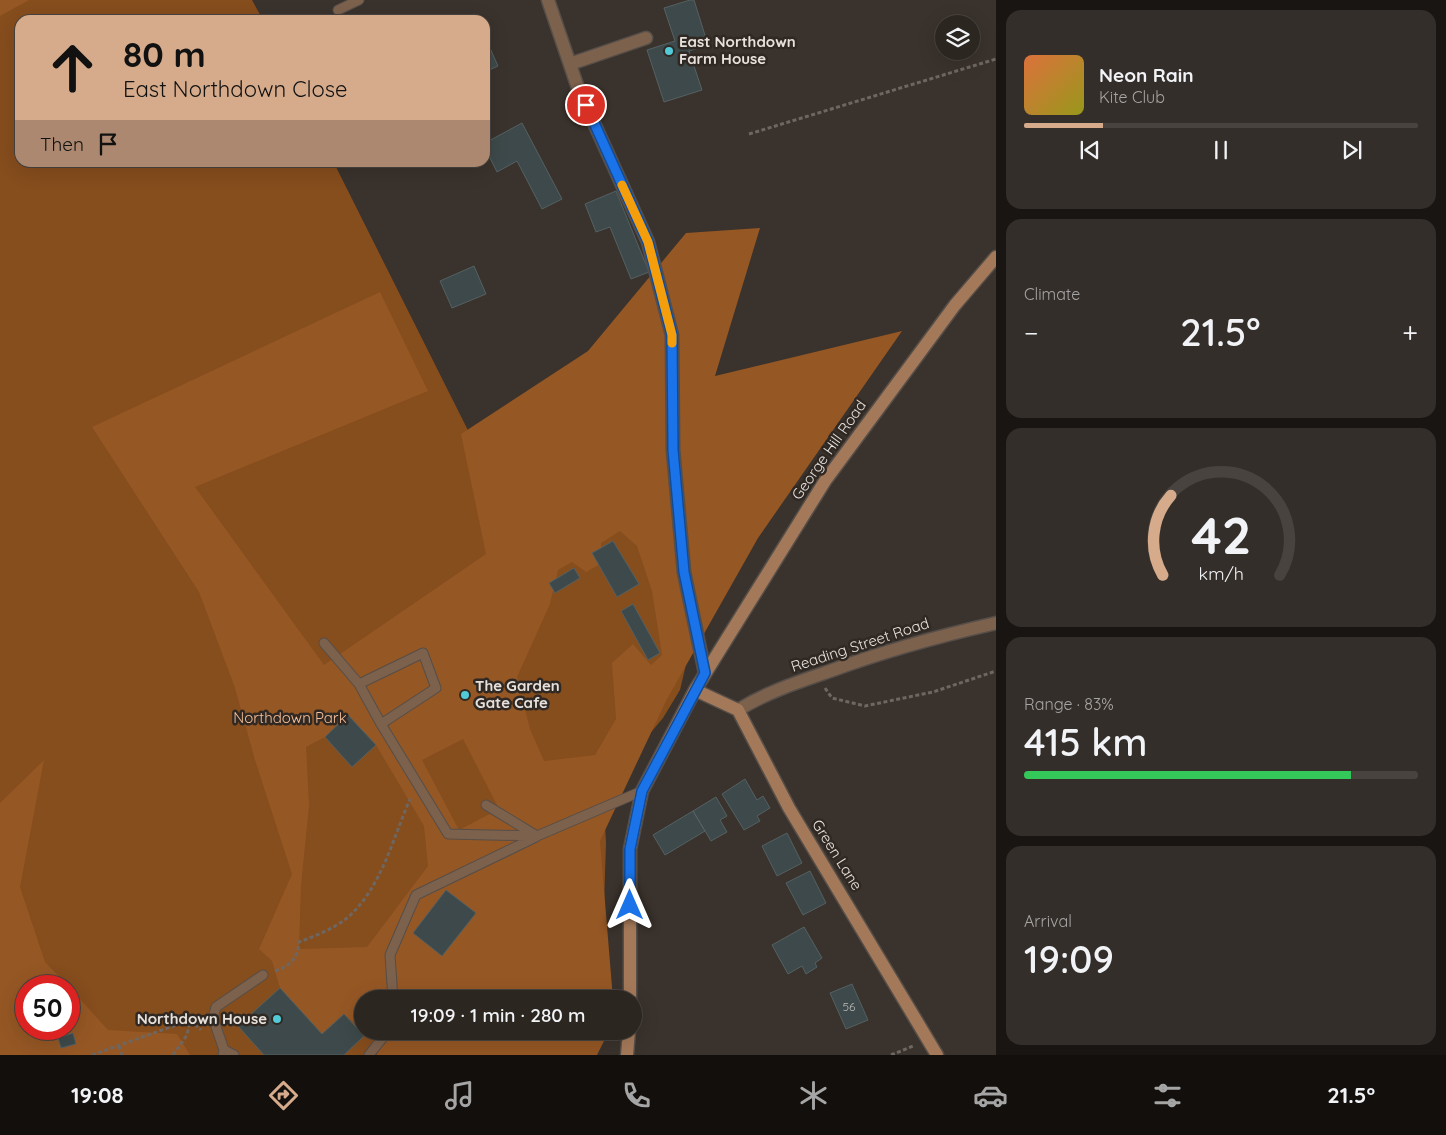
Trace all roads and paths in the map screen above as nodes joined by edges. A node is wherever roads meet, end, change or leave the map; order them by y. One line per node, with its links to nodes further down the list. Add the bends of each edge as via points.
1 (359, 0): 3 (lane)
2 (548, 0): 6 (street)
3 (338, 10)
4 (646, 38): 6 (street)
5 (996, 60): 7 (path)
6 (570, 64): 12 (street, via 648,242 672,335 673,450 684,572)
7 (749, 134)
8 (996, 257): 12 (main road, George Hill Road, via 955,305 824,481)
9 (996, 623): 13 (street, Reading Street Road, via 924,639)
10 (324, 642): 14 (lane)
11 (996, 671): 13 (path, via 933,692 865,706 832,698)
12 (705, 673): 15 (main road, George Hill Road)
13 (816, 676): 16 (street, Reading Street Road, via 765,694)
14 (359, 684): 17 (lane); 17 (lane, via 423,653 436,688)
15 (696, 690): 16 (main road); 19 (main road, George Hill Road)
16 (738, 710): 27 (main road, Green Lane, via 789,808)
17 (381, 724): 18 (lane)
18 (417, 782): 21 (lane, via 448,834); 22 (path, via 374,885 347,918 299,942 298,954 286,968)
19 (642, 791): 21 (lane); 24 (main road, George Hill Road, via 630,849)
20 (486, 805): 21 (lane)
21 (537, 836): 23 (lane, via 416,895 390,955)
22 (263, 975): 29 (lane, via 216,1007 213,1018)
23 (392, 990)
24 (630, 990)
25 (381, 1040): 34 (lane)
26 (628, 1040): 35 (main road)
27 (928, 1040): 36 (path); 37 (main road, Green Lane)
28 (119, 1046): 30 (path); 31 (path); 32 (path, via 190,1020 187,1035)
29 (224, 1053): 33 (lane)
30 (92, 1055)
31 (122, 1055)
32 (173, 1055)
33 (234, 1055)
34 (369, 1055)
35 (627, 1055)
36 (891, 1055)
37 (937, 1055)

